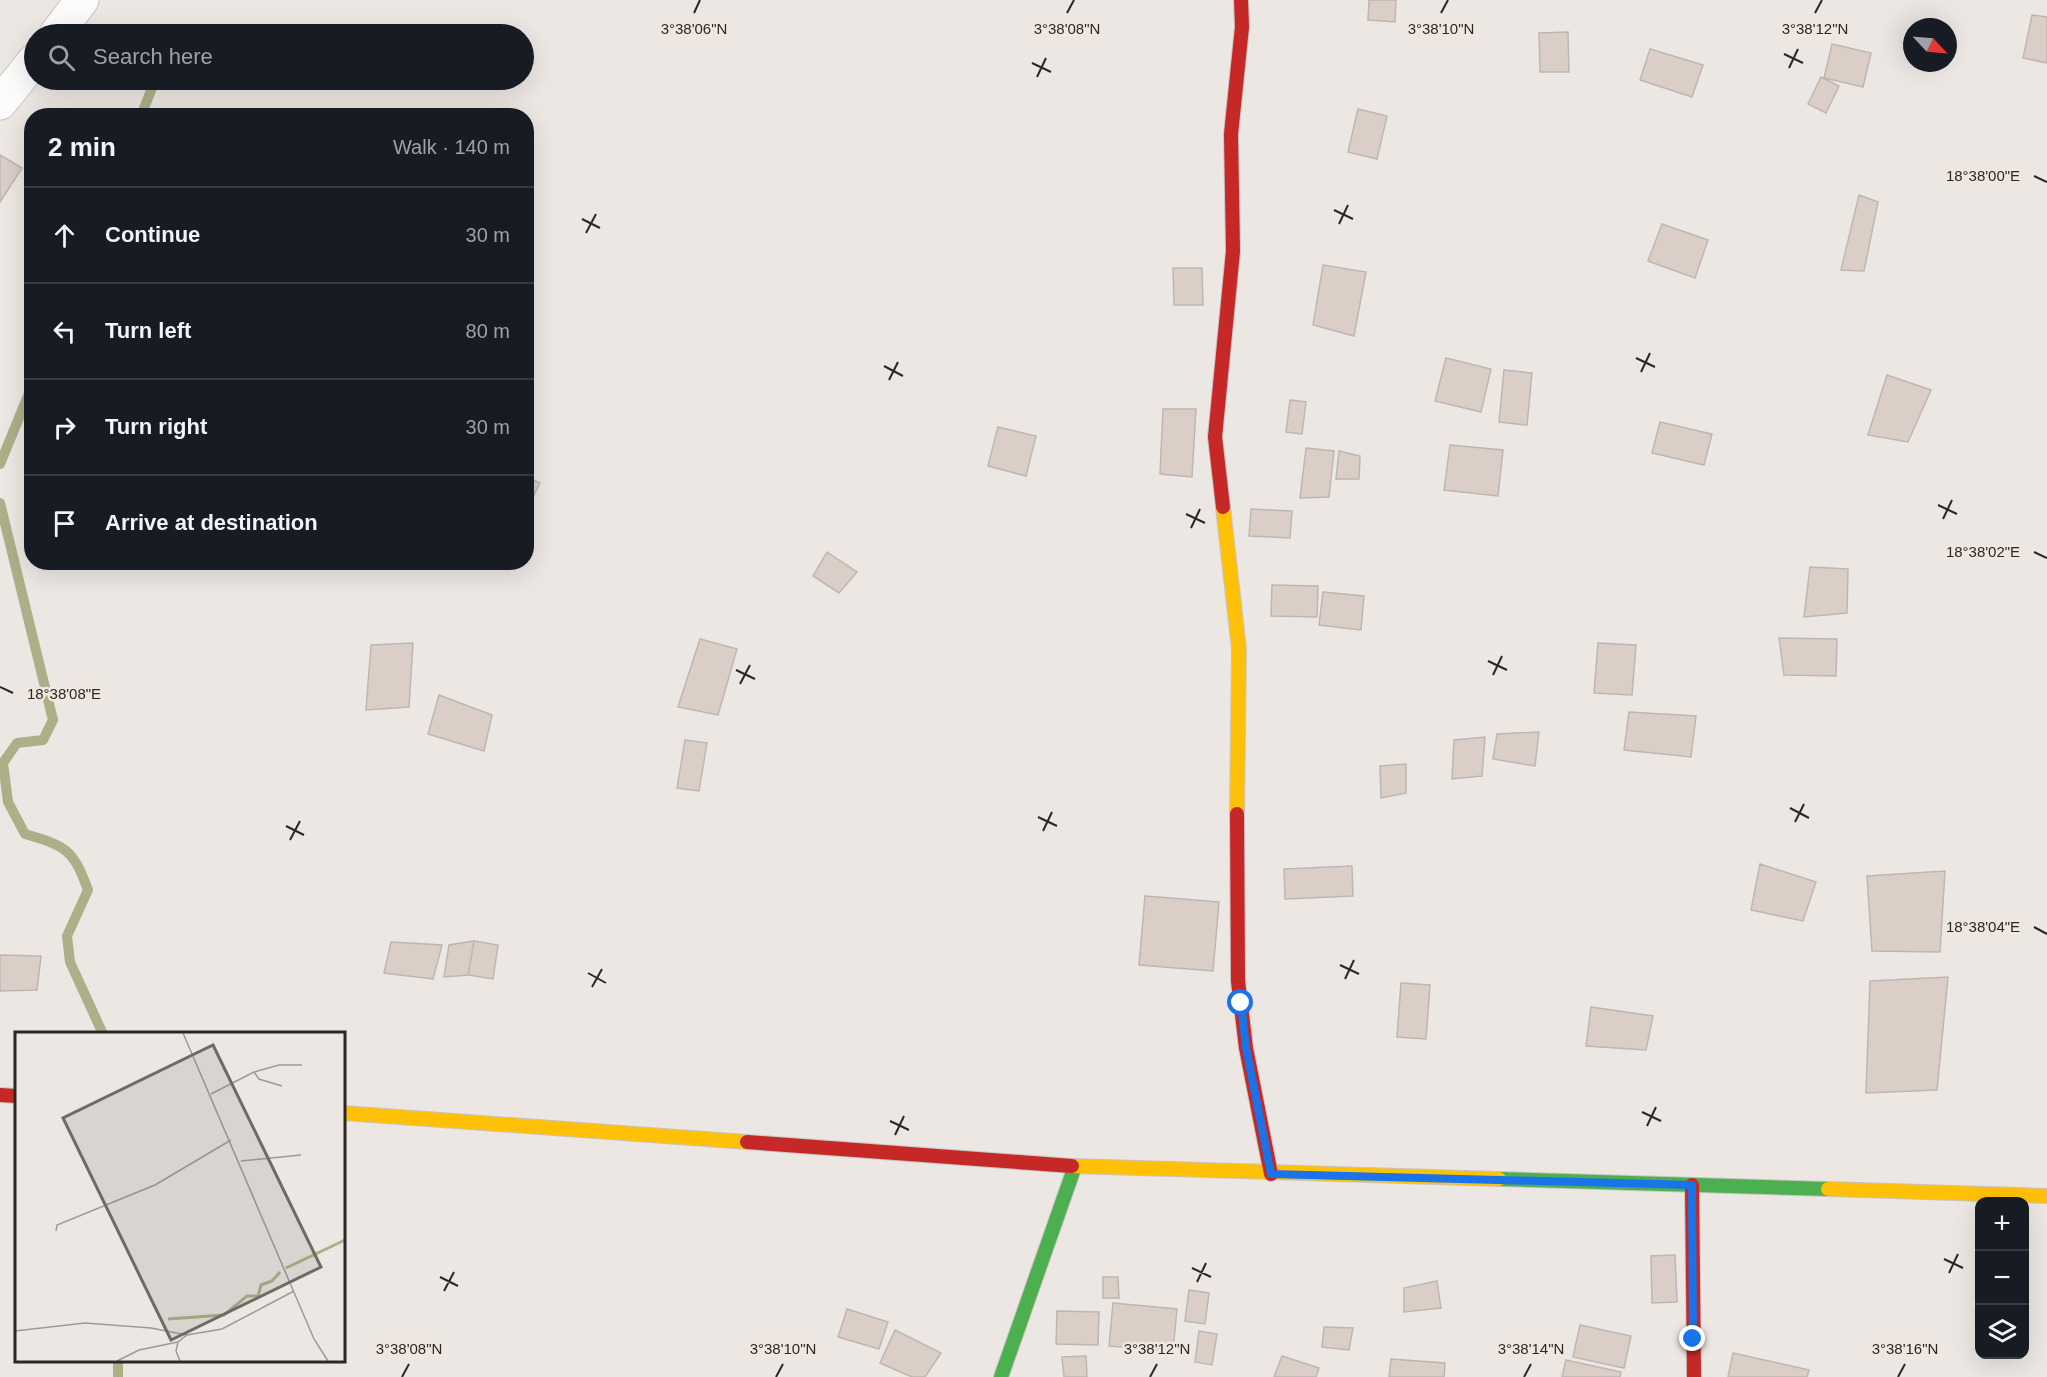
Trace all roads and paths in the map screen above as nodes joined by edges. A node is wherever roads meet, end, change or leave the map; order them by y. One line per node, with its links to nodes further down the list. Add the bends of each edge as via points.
1 (82, 0): 3 (street)
2 (1242, 0): 10 (main road, via 1231,134 1233,251 1215,437 1239,649 1238,981 1246,1048)
3 (64, 24)
4 (24, 73): 5 (street)
5 (0, 103)
6 (0, 1095): 7 (main road)
7 (15, 1096)
8 (345, 1113): 9 (main road)
9 (1075, 1166): 10 (main road); 13 (main road)
10 (1271, 1174): 11 (main road)
11 (1692, 1185): 12 (main road); 14 (main road)
12 (2047, 1196)
13 (1001, 1377)
14 (1694, 1377)

